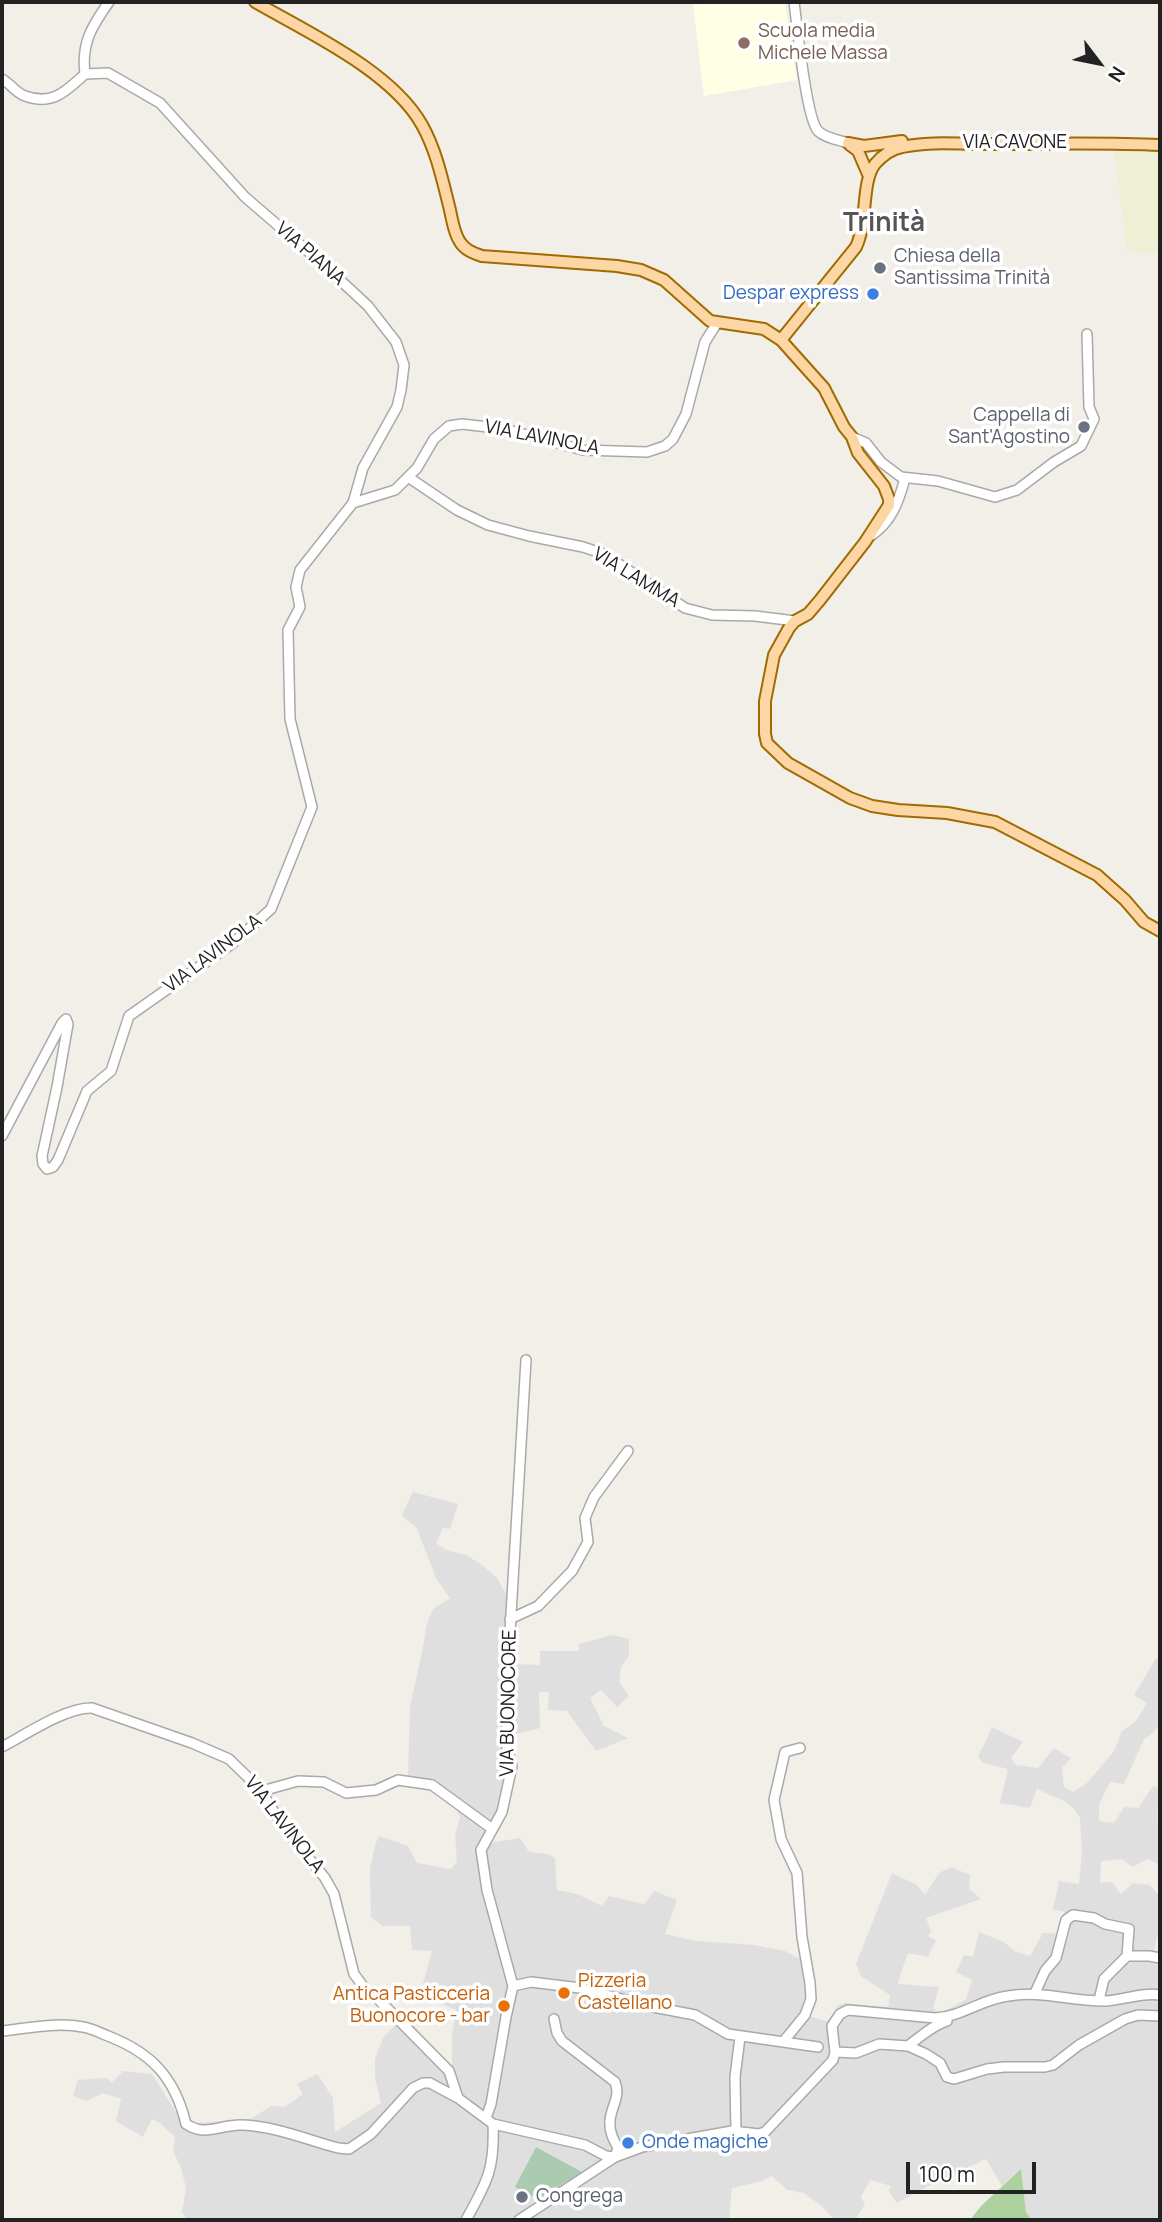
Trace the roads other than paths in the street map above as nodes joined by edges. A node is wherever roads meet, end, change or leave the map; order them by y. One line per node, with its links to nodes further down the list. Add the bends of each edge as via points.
1 (109, 2): 4 (street, via 86,41)
2 (255, 2): 12 (main road, via 376,75 408,105 432,144 457,235 467,250 482,256 641,270 664,280 702,316)
3 (793, 2): 6 (street, via 814,124 823,135)
4 (85, 74): 5 (street, via 53,99 22,95); 18 (street, VIA PIANA, via 108,73 160,103 245,197 325,265 396,342 404,365 397,407 363,468)
5 (2, 79)
6 (848, 143): 9 (main road); 11 (main road, via 858,151)
7 (939, 144): 8 (main road, VIA CAVONE); 9 (main road, via 915,140); 10 (main road, VIA CAVONE, via 897,148)
8 (1160, 145)
9 (864, 146): 10 (main road)
10 (876, 163): 11 (main road)
11 (868, 174): 14 (main road, via 856,247)
12 (717, 323): 14 (main road, via 764,329); 16 (street, VIA LAVINOLA, via 705,342 686,414 665,446 647,452 583,450 527,433 462,424 442,431)
13 (1087, 334): 17 (street, via 1089,407 1094,419 1082,446 1001,497)
14 (781, 340): 15 (main road, via 824,388)
15 (852, 438): 17 (street, via 866,443 886,468); 19 (main road, via 889,499)
16 (408, 477): 18 (street, VIA LAVINOLA, via 395,490); 20 (street, VIA LAMMA, via 488,525 604,554 685,608 712,615)
17 (905, 478): 19 (street, via 895,509)
18 (353, 503): 22 (street, VIA LAVINOLA, via 300,570 296,587 299,607 288,630 290,719 312,807 271,909 233,943 130,1016 111,1071 87,1091 53,1167 47,1168 42,1156 58,1087 66,1020)
19 (868, 537): 20 (main road, via 808,614)
20 (795, 621): 21 (main road, via 774,654 765,701 767,743 788,763 850,799 872,806 995,822 1097,875 1144,922)
21 (1160, 931)
22 (2, 1136)
23 (526, 1360): 25 (street, VIA BUONOCORE)
24 (628, 1451): 25 (street, via 594,1497 585,1518 588,1542 572,1572 538,1605)
25 (510, 1619): 29 (street, VIA BUONOCORE, via 506,1682 512,1766 502,1812)
26 (2, 1747): 28 (street, VIA LAVINOLA, via 65,1715 92,1707 229,1759)
27 (800, 1748): 41 (street, via 785,1752 774,1800 780,1839 797,1873 811,1999 805,2015)
28 (262, 1791): 29 (street, via 298,1781 324,1782 346,1793 376,1790 398,1780 432,1785); 45 (street, VIA LAVINOLA, via 334,1894 354,1974 449,2071)
29 (491, 1828): 32 (street, VIA BUONOCORE, via 481,1850 482,1864)
30 (1127, 1956): 31 (street); 33 (street, via 1129,1929 1073,1915 1066,1920 1056,1958); 35 (street, via 1104,1979)
31 (1160, 1958)
32 (513, 1986): 40 (street, via 531,1982 580,1989 695,2015); 46 (street, VIA BUONOCORE)
33 (1035, 1993): 35 (street); 36 (street)
34 (1160, 1995): 35 (street)
35 (1098, 2000)
36 (985, 2001): 42 (street, via 937,2024); 44 (street, via 948,2018 848,2010 832,2026)
37 (1160, 2016): 42 (street, via 1125,2019 1053,2065 987,2069 954,2079 947,2077 940,2063)
38 (554, 2019): 48 (street, via 562,2041 615,2082 618,2096 610,2122 618,2148)
39 (2, 2031): 45 (street, via 83,2027 139,2050 174,2087 186,2124 202,2131 237,2124 256,2126 349,2149 423,2083)
40 (740, 2037): 41 (street); 47 (street)
41 (783, 2042): 43 (street)
42 (908, 2046): 44 (street, via 879,2044 856,2053)
43 (818, 2047)
44 (835, 2052): 47 (street, via 828,2068 770,2128 758,2134)
45 (458, 2098): 46 (street)
46 (490, 2121): 48 (street); 49 (street, via 494,2148 489,2178)
47 (736, 2131): 48 (street, via 642,2147)
48 (615, 2157): 50 (street)
49 (466, 2220)
50 (519, 2220)

